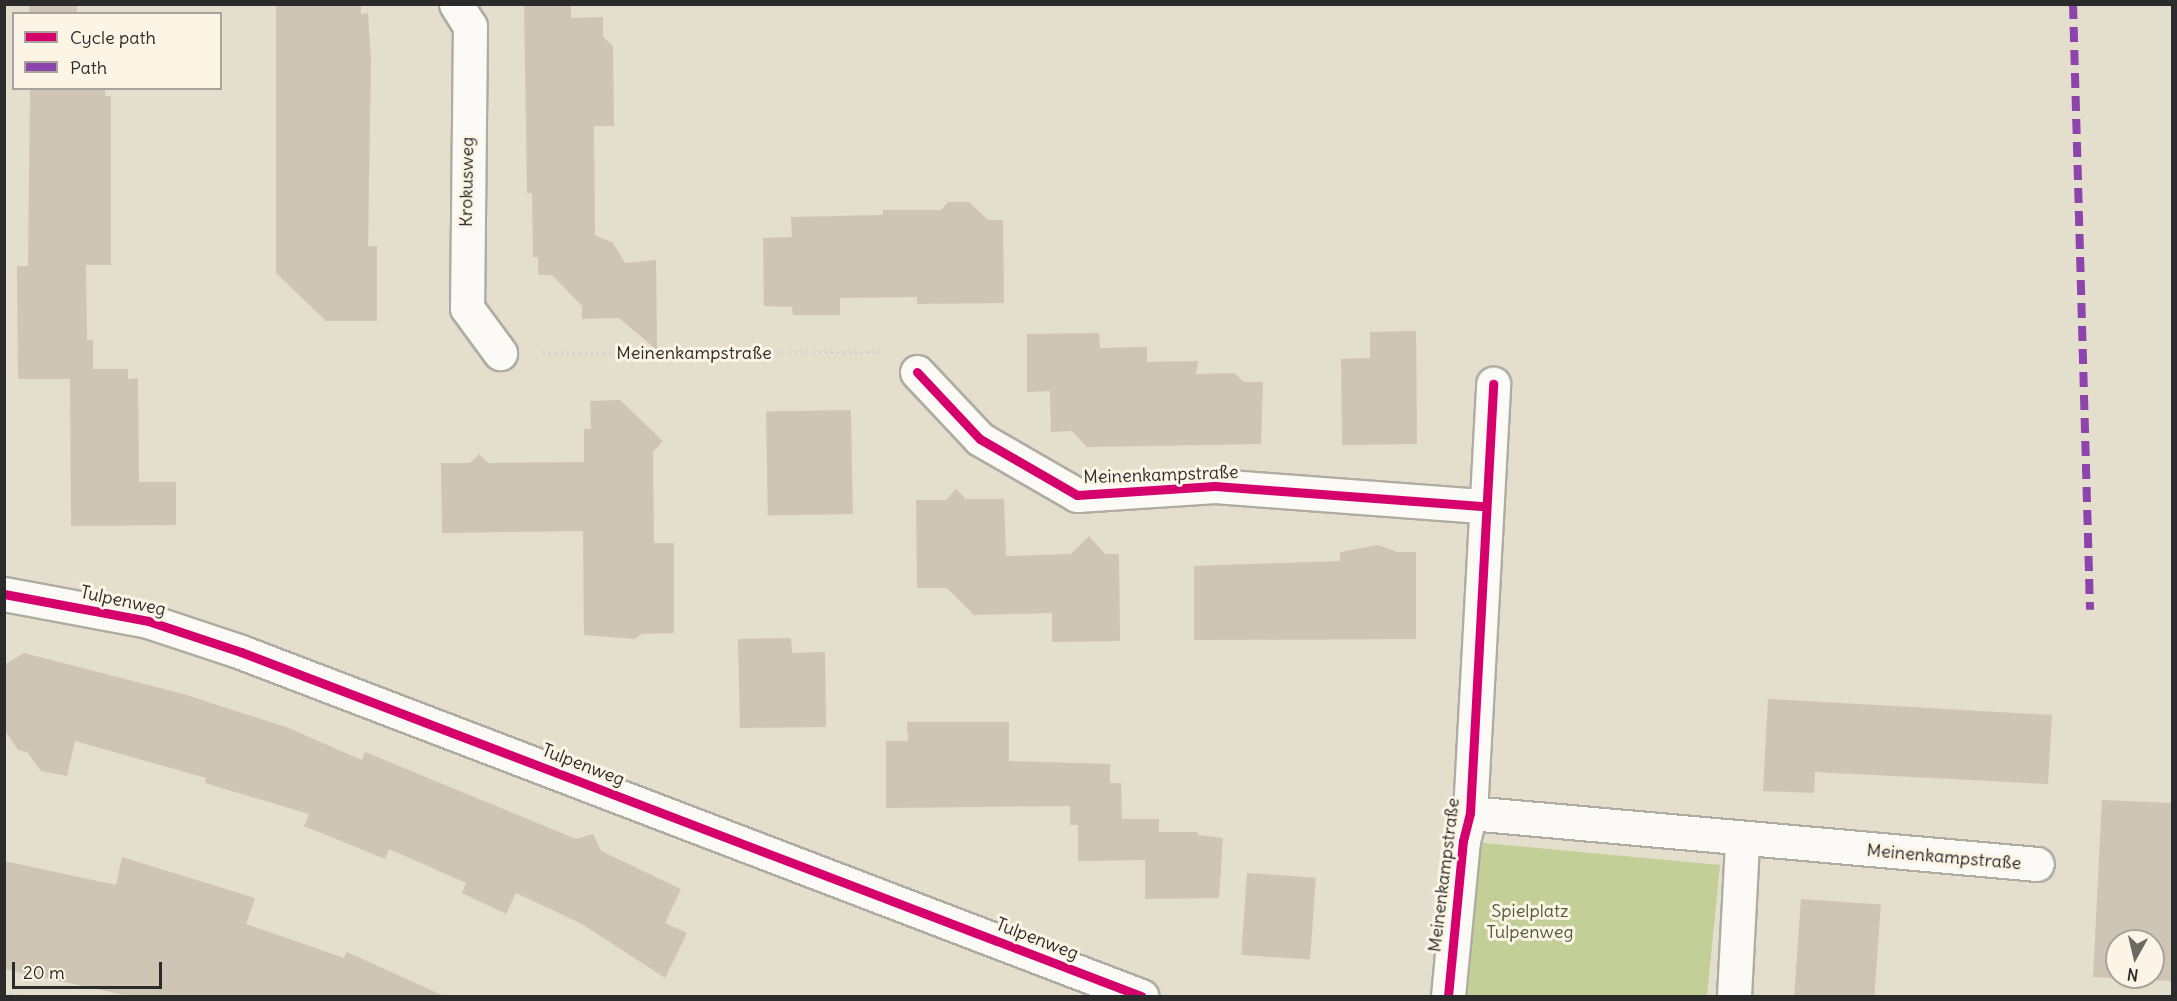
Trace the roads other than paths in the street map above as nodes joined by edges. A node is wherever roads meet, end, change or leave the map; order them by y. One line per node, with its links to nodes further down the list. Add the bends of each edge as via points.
1 (456, 4): 2 (street, Krokusweg, via 470,26 467,308)
2 (500, 353)
3 (917, 372): 5 (street, Meinenkampstraße, via 980,438 1077,495 1215,486)
4 (1493, 384): 5 (street, Meinenkampstraße)
5 (1484, 506): 7 (street, Meinenkampstraße)
6 (4, 594): 10 (street, Tulpenweg, via 148,621 241,652)
7 (1470, 813): 8 (street, Meinenkampstraße); 11 (street, Meinenkampstraße, via 1463,841)
8 (1742, 841): 9 (street, Meinenkampstraße); 12 (street)
9 (2037, 864)
10 (1141, 996)
11 (1448, 996)
12 (1734, 996)

